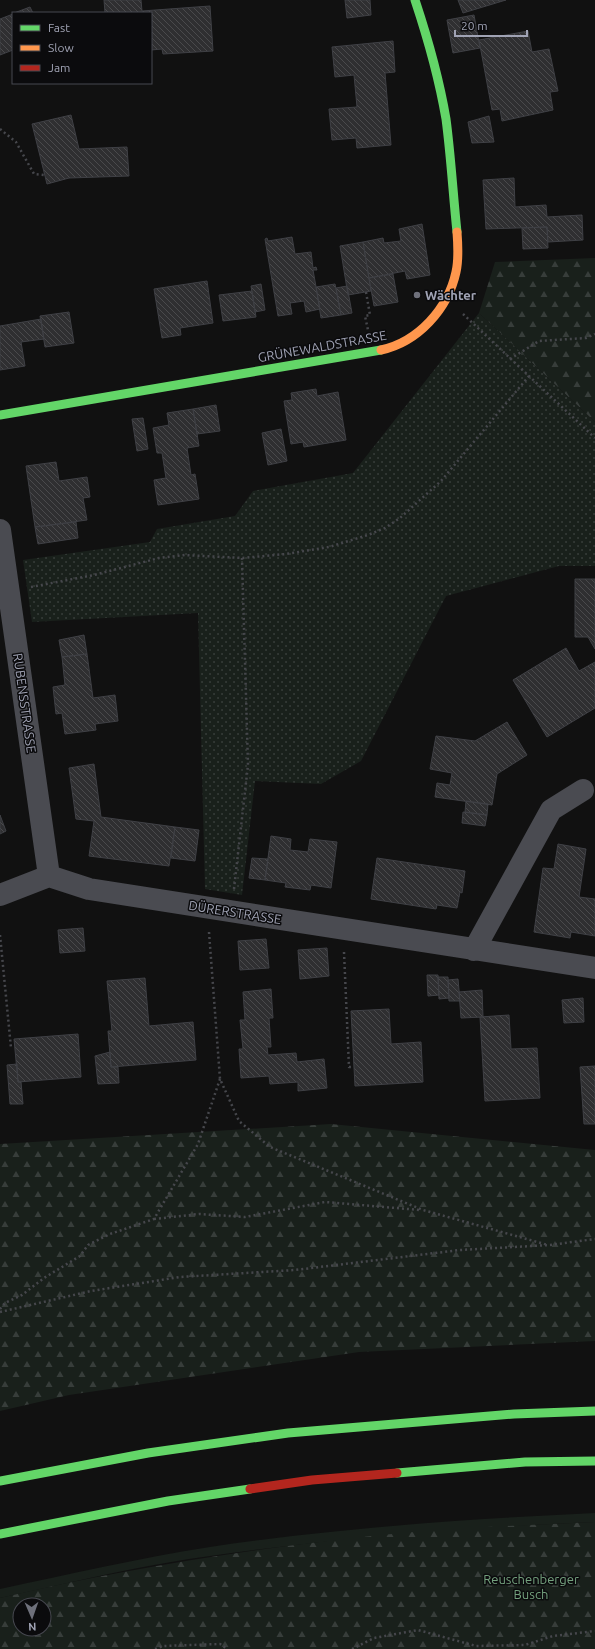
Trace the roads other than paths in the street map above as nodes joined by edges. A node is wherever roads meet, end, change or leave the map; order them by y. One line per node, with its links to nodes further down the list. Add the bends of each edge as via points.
1 (415, 0): 2 (main road, GRÜNEWALDSTRASSE, via 434,62 445,118 458,259 446,299 429,323 400,345 371,352)
2 (0, 415)
3 (0, 530): 5 (street, RUBENSSTRASSE)
4 (583, 790): 7 (street, via 551,810)
5 (49, 876): 6 (street); 7 (street, DÜRERSTRASSE, via 88,889)
6 (0, 895)
7 (474, 950): 8 (street, DÜRERSTRASSE)
8 (595, 968)
9 (595, 1411): 11 (main road, via 514,1414 288,1433 148,1453)
10 (595, 1461): 12 (main road, via 525,1462 312,1480 168,1501)
11 (0, 1481)
12 (0, 1534)

